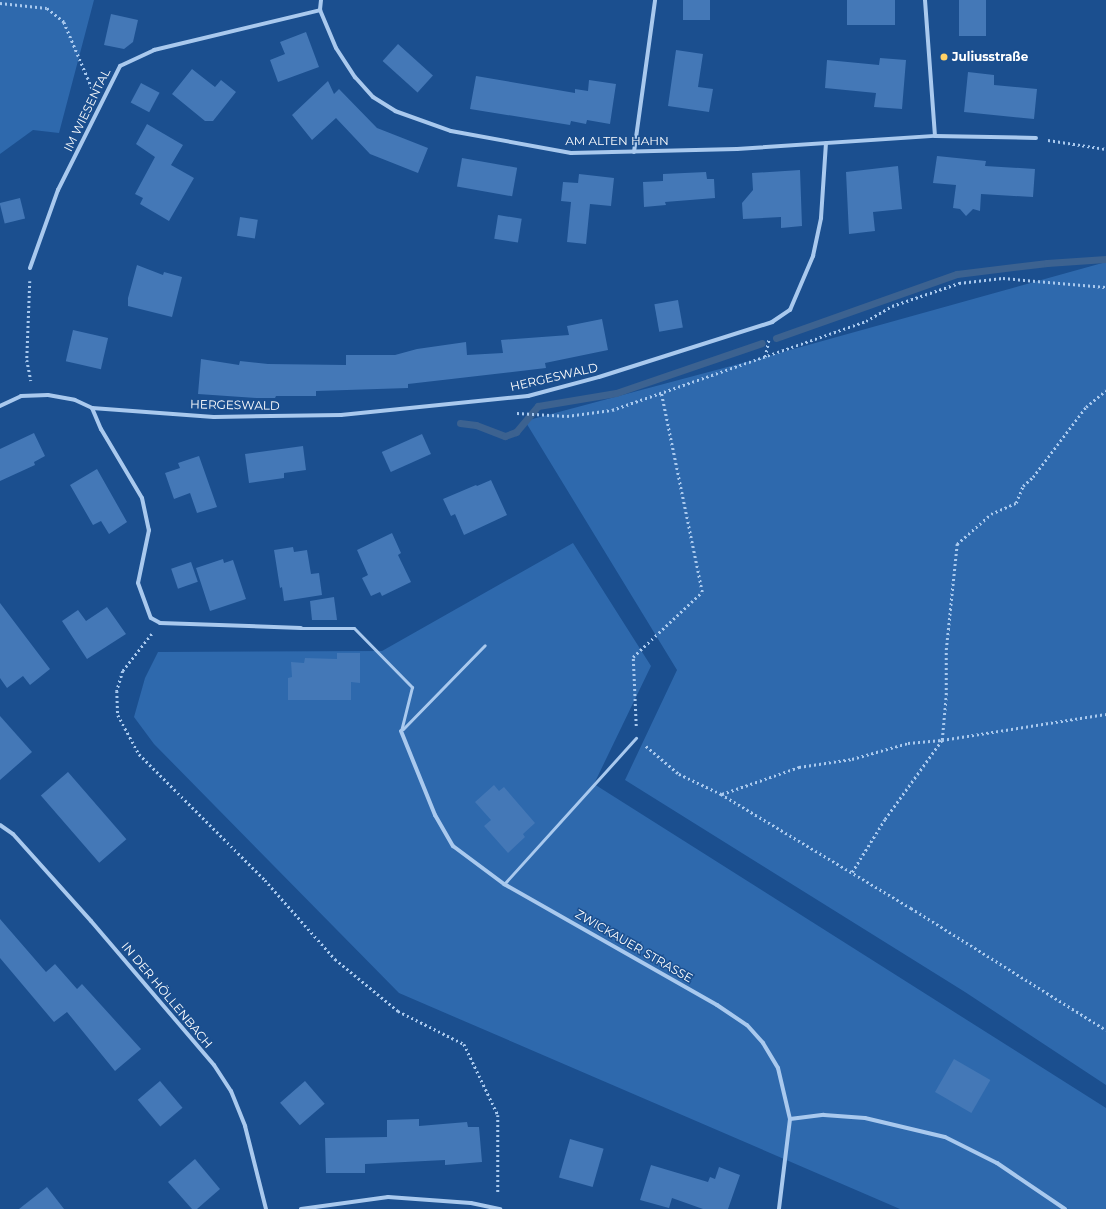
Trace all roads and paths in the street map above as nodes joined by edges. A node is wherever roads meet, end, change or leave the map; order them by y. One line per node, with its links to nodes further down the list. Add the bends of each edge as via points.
1 (321, 0): 5 (street, AM ALTEN HAHN)
2 (655, 0): 11 (street)
3 (925, 0): 7 (street)
4 (0, 3): 6 (path, via 47,8 64,22)
5 (320, 10): 6 (street, IM WIESENTAL, via 154,50 120,66); 11 (street, AM ALTEN HAHN, via 336,48 355,78 373,97 394,111 451,131 571,153)
6 (100, 105): 12 (street, IM WIESENTAL, via 58,190)
7 (935, 136): 8 (street); 9 (street, AM ALTEN HAHN)
8 (1036, 138): 10 (path)
9 (826, 143): 11 (street, AM ALTEN HAHN); 17 (street, HERGESWALD, via 821,218 813,256 790,310 772,322 599,377 528,396)
10 (1106, 149)
11 (634, 152)
12 (30, 268): 16 (path, via 27,360)
13 (1106, 287): 15 (path, via 1003,278 959,283 892,306 866,321)
14 (1106, 390): 26 (path, via 1086,407 1033,477 1023,486 1016,503 991,514 957,544 946,650)
15 (661, 393): 17 (path, via 612,410 567,416 510,412); 25 (path, via 702,592 633,657)
16 (35, 395): 18 (street, HERGESWALD, via 21,396); 19 (street, HERGESWALD, via 75,400)
17 (496, 399): 19 (street, HERGESWALD, via 333,415 214,417)
18 (0, 406)
19 (92, 408): 20 (street, via 101,430 142,498 149,530 138,583 151,618)
20 (160, 623): 21 (street); 35 (path, via 123,672 117,691 118,715 139,754 265,880 335,959 398,1011 464,1044 498,1115)
21 (301, 628): 24 (lane, via 354,628 412,687)
22 (485, 645): 24 (lane)
23 (1106, 714): 26 (path)
24 (402, 731): 30 (street, ZWICKAUER STRASSE, via 435,815 453,846)
25 (636, 738): 27 (path, via 679,774); 30 (lane)
26 (942, 740): 27 (path, via 908,743 852,759 799,767); 29 (path, via 885,819)
27 (721, 794): 29 (path)
28 (0, 824): 33 (street, IN DER HÖLLENBACH, via 13,834 91,921 214,1065 232,1092 245,1126)
29 (852, 872): 31 (path)
30 (504, 884): 32 (street, ZWICKAUER STRASSE, via 710,1001 747,1025 763,1043 778,1068)
31 (1106, 1030)
32 (790, 1119): 36 (street, ZWICKAUER STRASSE); 37 (street, via 824,1115 865,1118 945,1137 997,1164)
33 (266, 1209)
34 (301, 1209): 35 (street, via 388,1197 471,1203)
35 (499, 1209)
36 (779, 1209)
37 (1065, 1209)

